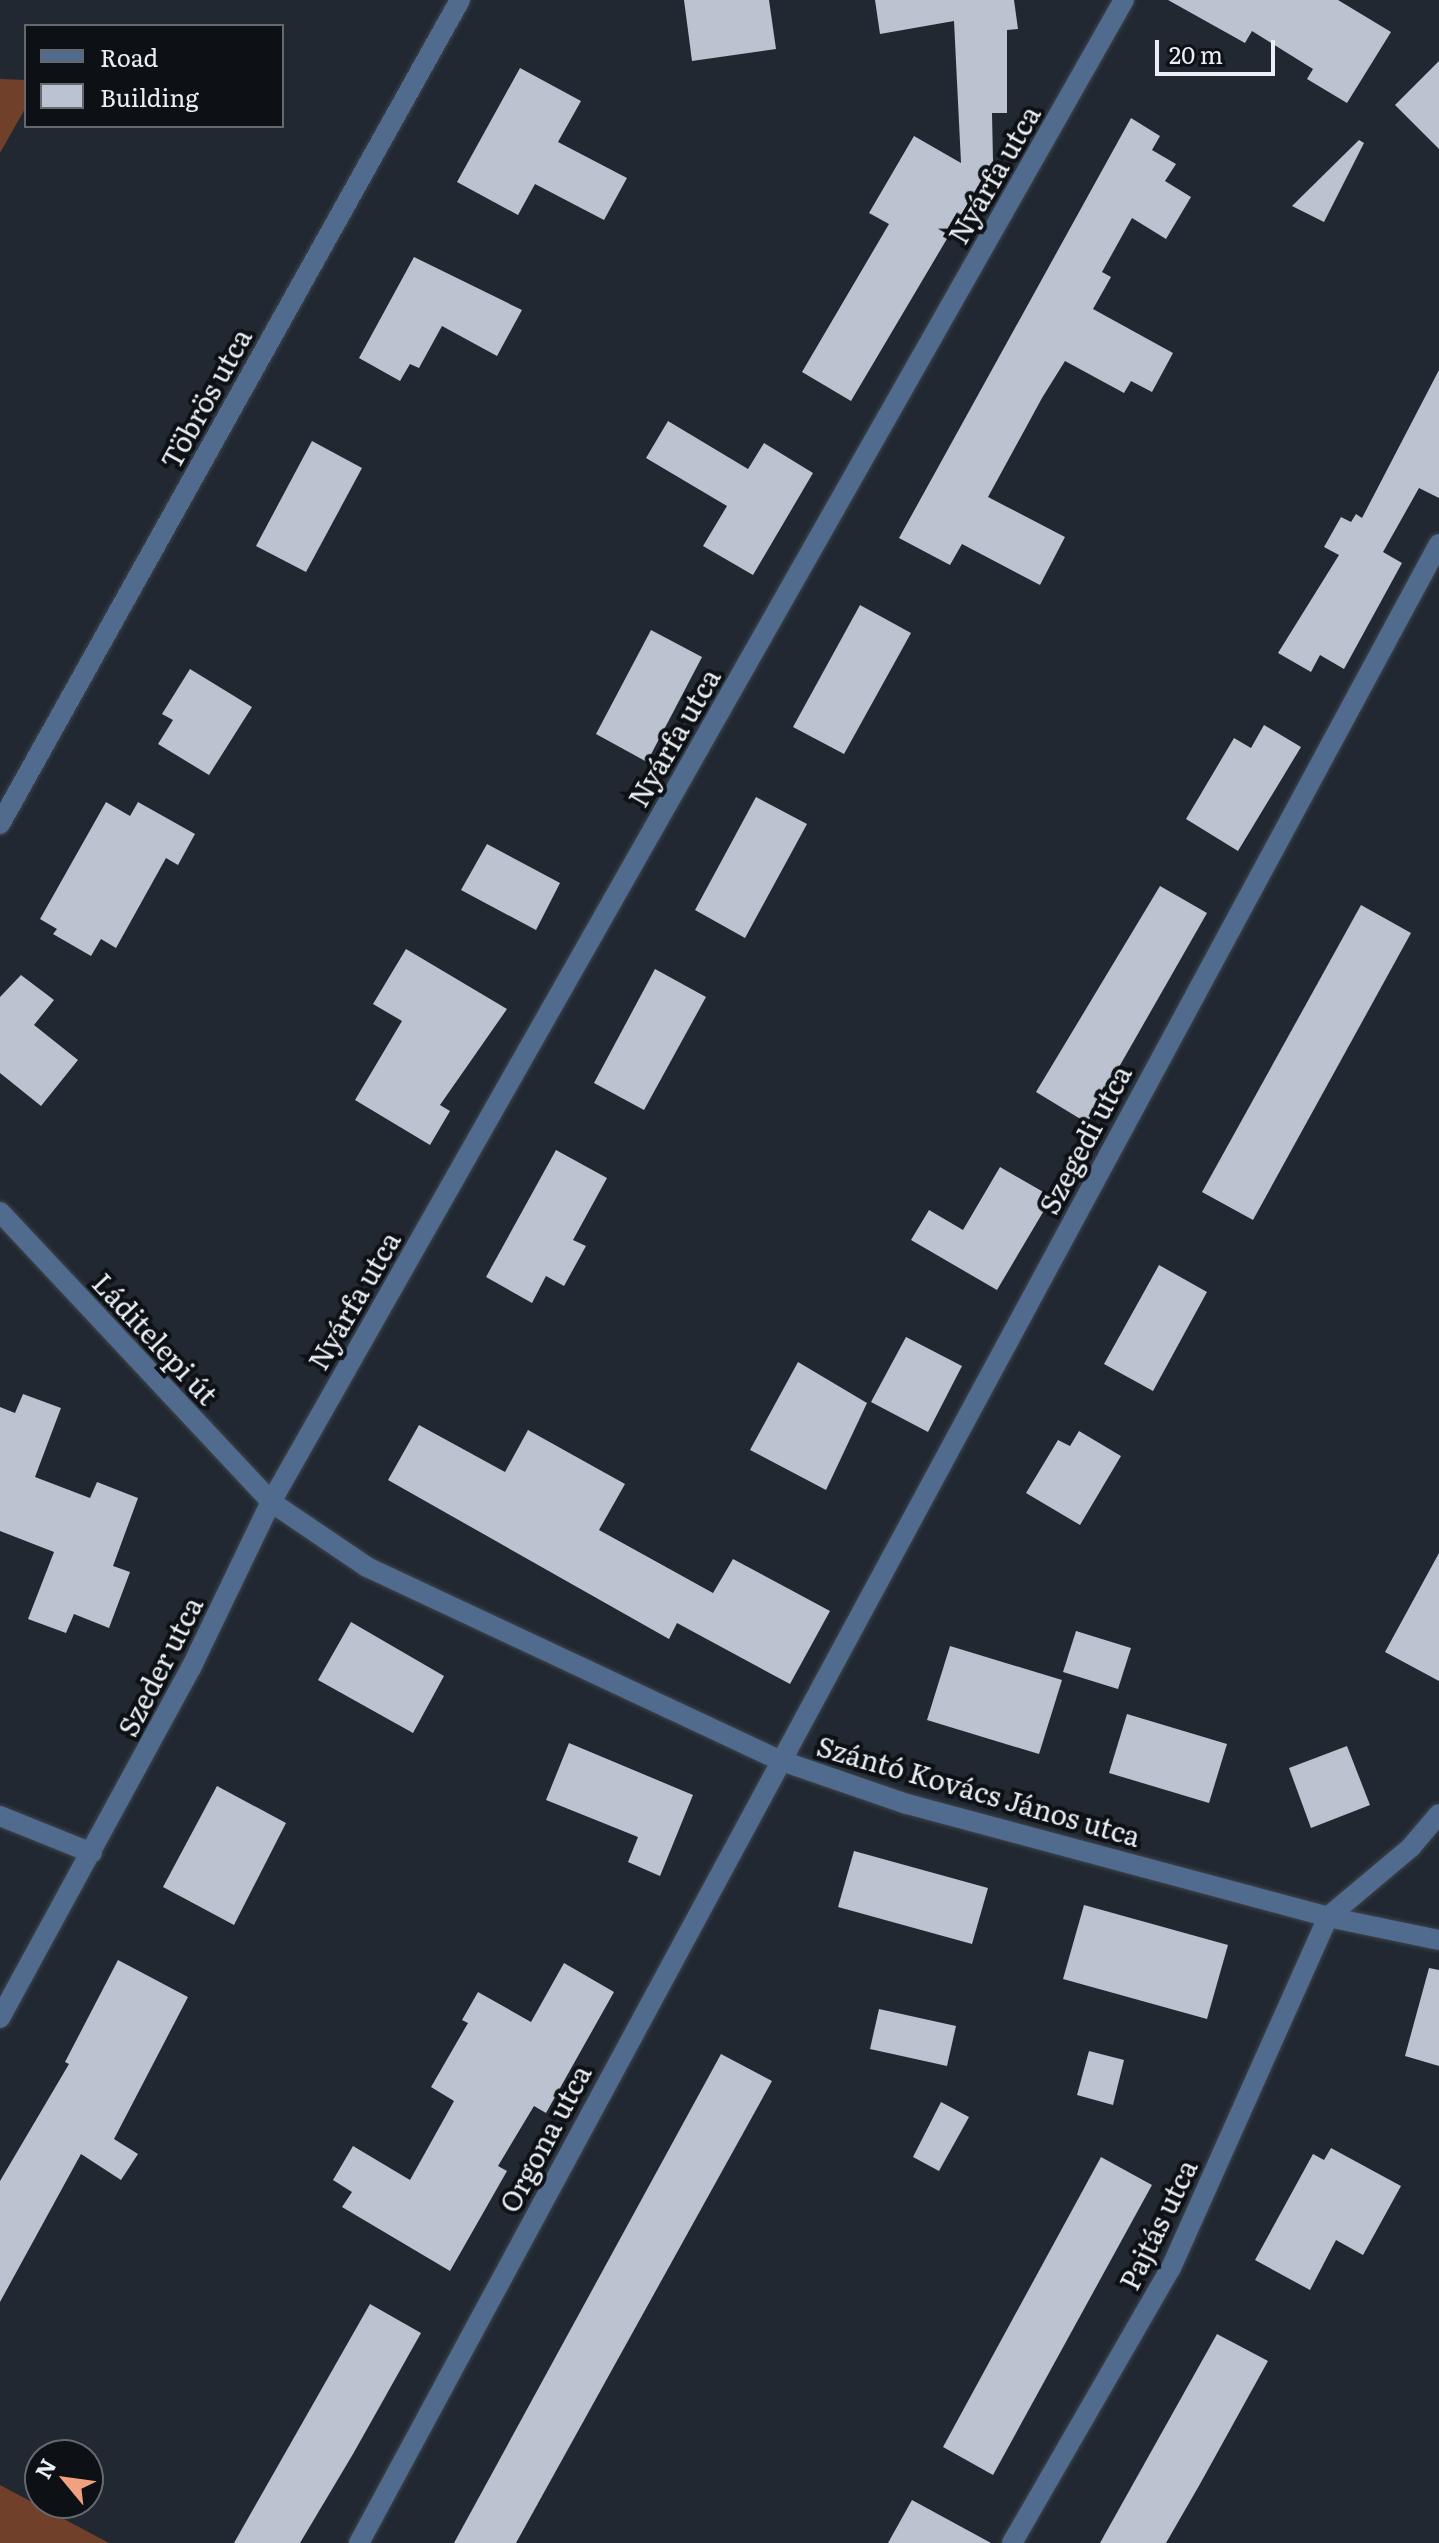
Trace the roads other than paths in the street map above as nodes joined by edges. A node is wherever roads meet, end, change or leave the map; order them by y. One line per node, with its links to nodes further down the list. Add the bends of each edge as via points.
1 (460, 0): 4 (street, Töbrös utca)
2 (1124, 0): 6 (street, Nyárfa utca)
3 (1439, 544): 7 (street, Szegedi utca)
4 (0, 824)
5 (0, 1212): 6 (street, Láditelepi út)
6 (271, 1502): 7 (street, Szántó Kovács János utca, via 367,1567); 10 (street, Szeder utca)
7 (779, 1760): 11 (street, Szántó Kovács János utca, via 907,1804); 14 (street, Orgona utca)
8 (1439, 1814): 11 (street, via 1411,1847)
9 (0, 1816): 10 (street)
10 (92, 1853): 13 (street, Szeder utca)
11 (1328, 1917): 12 (street, Szántó Kovács János utca); 15 (street, Pajtás utca, via 1171,2268)
12 (1439, 1940)
13 (0, 2018)
14 (359, 2543)
15 (1012, 2543)

